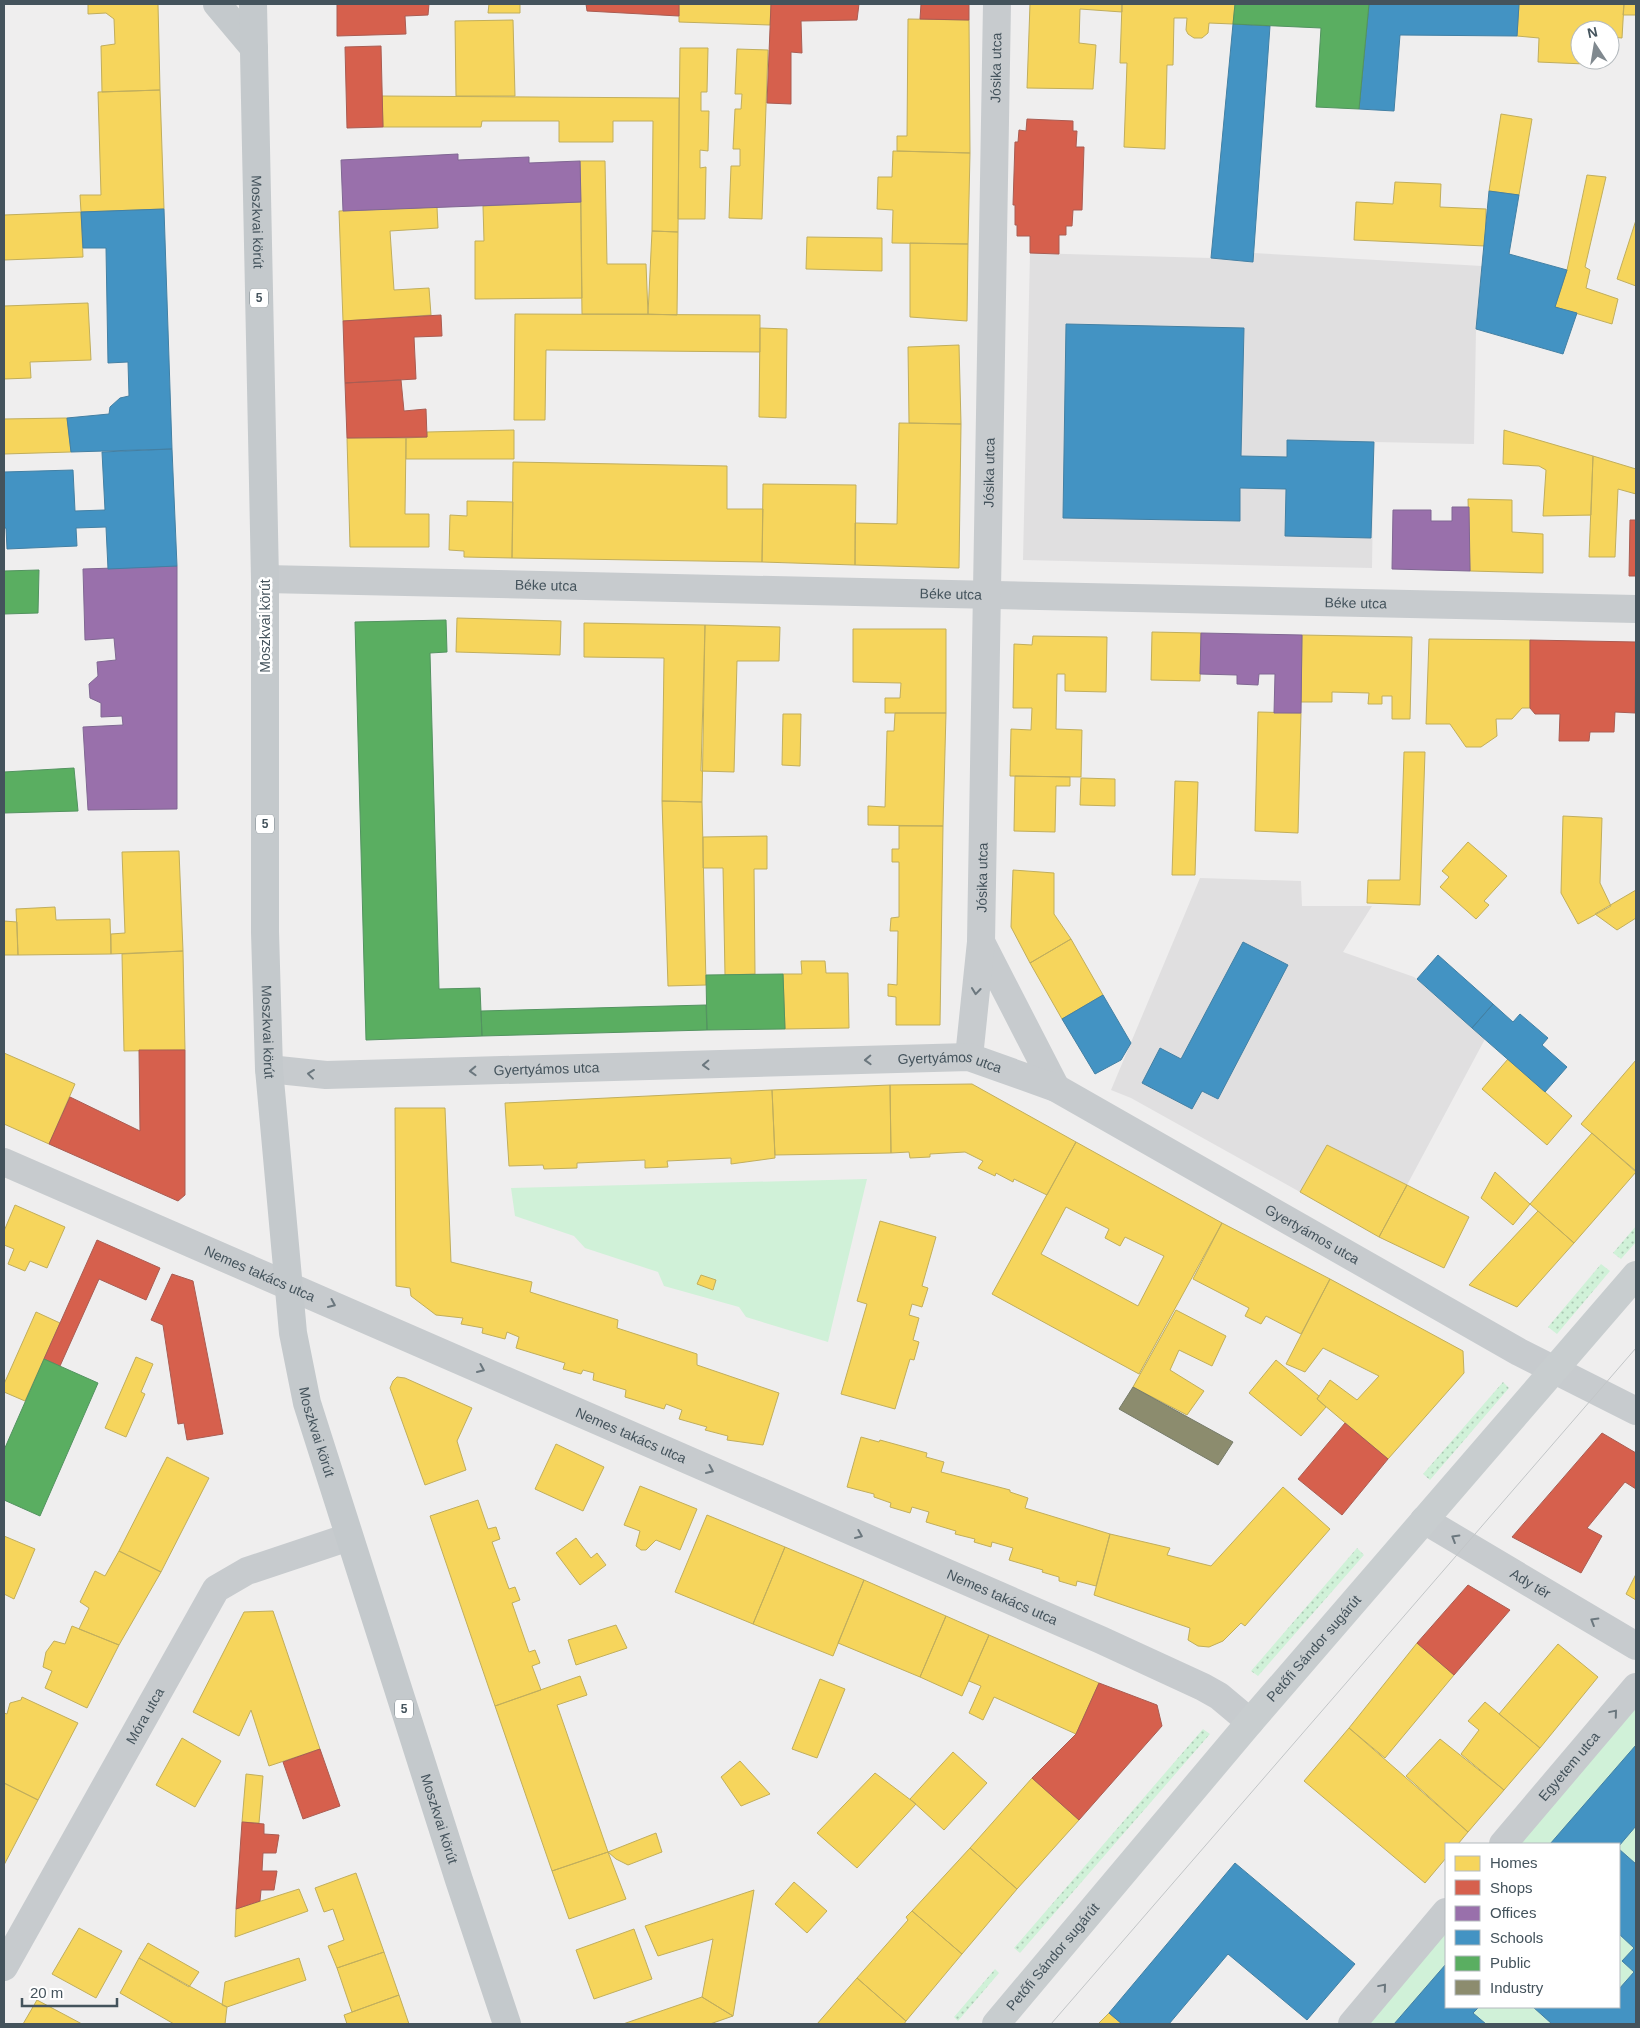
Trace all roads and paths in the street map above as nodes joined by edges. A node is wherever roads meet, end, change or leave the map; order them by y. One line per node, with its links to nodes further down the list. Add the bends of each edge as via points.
1 (217, 4): 4 (main road)
2 (253, 4): 4 (main road, Moszkvai körút / 5)
3 (997, 4): 6 (street, Jósika utca)
4 (254, 48): 5 (main road, Moszkvai körút / 5)
5 (265, 579): 6 (street, Béke utca); 10 (main road, Moszkvai körút / 5, via 265,932)
6 (987, 596): 7 (street, Béke utca); 8 (street, Jósika utca)
7 (1636, 609)
8 (981, 942): 9 (street, Jósika utca, one-way to 9); 11 (street, Jósika utca)
9 (969, 1057): 10 (street, Gyertyámos utca, one-way to 10, via 326,1075); 11 (street, Gyertyámos utca)
10 (269, 1068): 14 (main road, Moszkvai körút / 5)
11 (1056, 1088): 15 (street, Gyertyámos utca, via 1493,1337)
12 (4, 1162): 14 (street, Nemes takács utca)
13 (1636, 1275): 15 (street, Petőfi Sándor sugárút)
14 (288, 1284): 18 (main road, Moszkvai körút / 5, via 293,1333 307,1403); 21 (street, Nemes takács utca, one-way to 21, via 1118,1648 1219,1696)
15 (1554, 1368): 16 (street, Gyertyámos utca); 17 (street, Petőfi Sándor sugárút)
16 (1636, 1411)
17 (1424, 1520): 19 (street, Ady tér, one-way to 17); 21 (street, Petőfi Sándor sugárút)
18 (349, 1537): 24 (street, Móra utca, via 247,1571 216,1590); 25 (main road, Moszkvai körút / 5)
19 (1636, 1646)
20 (1636, 1687): 22 (street, Egyetem utca, one-way to 20)
21 (1250, 1722): 26 (street, Petőfi Sándor sugárút)
22 (1504, 1843)
23 (1445, 1913): 27 (street, one-way to 23)
24 (4, 1967)
25 (507, 2024)
26 (996, 2024)
27 (1352, 2024)

